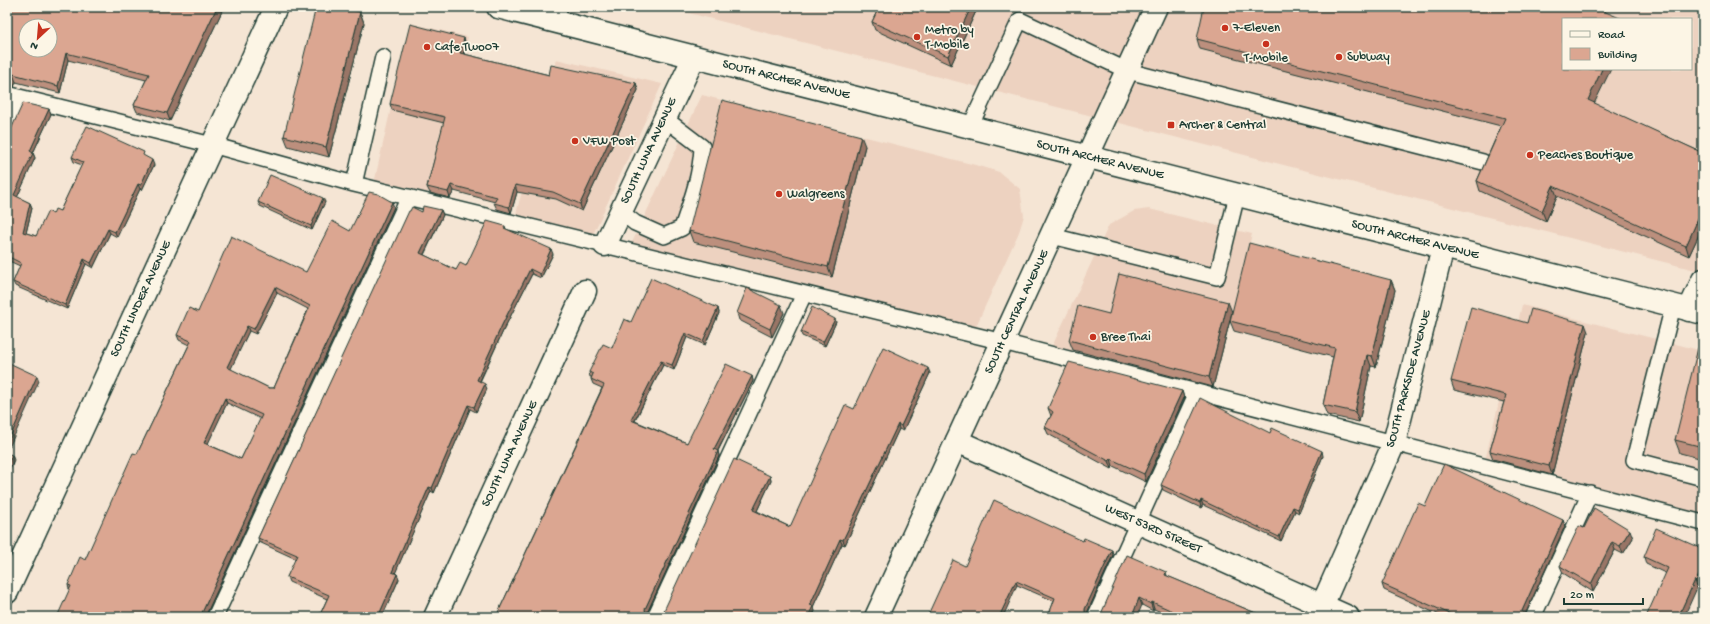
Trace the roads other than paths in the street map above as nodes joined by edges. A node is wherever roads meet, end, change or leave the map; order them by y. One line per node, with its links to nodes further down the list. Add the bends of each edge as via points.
1 (276, 7): 12 (street, SOUTH LINDER AVENUE)
2 (498, 7): 4 (street, SOUTH ARCHER AVENUE)
3 (1156, 7): 7 (street, SOUTH CENTRAL AVENUE)
4 (557, 14): 5 (street, SOUTH ARCHER AVENUE)
5 (694, 56): 9 (street, SOUTH LUNA AVENUE); 11 (street, SOUTH ARCHER AVENUE)
6 (383, 57): 15 (lane)
7 (1128, 71): 11 (lane, via 1020,20); 13 (street, SOUTH CENTRAL AVENUE); 14 (lane)
8 (13, 95): 10 (lane); 12 (lane)
9 (664, 118): 18 (street, SOUTH LUNA AVENUE); 18 (lane, via 702,147 691,201 682,228 664,236 634,223)
10 (7, 121)
11 (970, 127): 13 (street, SOUTH ARCHER AVENUE)
12 (212, 145): 15 (lane); 34 (street, SOUTH LINDER AVENUE)
13 (1089, 157): 16 (street, SOUTH ARCHER AVENUE); 19 (street, SOUTH CENTRAL AVENUE)
14 (1483, 162)
15 (354, 184): 17 (lane)
16 (1237, 195): 19 (lane, via 1217,277); 21 (street, SOUTH ARCHER AVENUE)
17 (409, 197): 20 (lane); 36 (lane)
18 (620, 212): 20 (street, SOUTH LUNA AVENUE)
19 (1052, 236): 26 (street, SOUTH CENTRAL AVENUE)
20 (605, 245): 24 (lane)
21 (1443, 247): 25 (street, SOUTH ARCHER AVENUE); 29 (street, SOUTH PARKSIDE AVENUE)
22 (1703, 280): 25 (street)
23 (585, 291): 37 (street, SOUTH LUNA AVENUE)
24 (804, 294): 26 (lane); 38 (lane)
25 (1688, 310): 30 (lane, via 1634,460)
26 (1003, 342): 27 (lane); 28 (street, SOUTH CENTRAL AVENUE)
27 (1197, 392): 29 (lane); 32 (lane)
28 (957, 441): 32 (street, WEST 53RD STREET); 39 (street, SOUTH CENTRAL AVENUE)
29 (1394, 443): 31 (lane); 35 (street, SOUTH PARKSIDE AVENUE)
30 (1703, 478)
31 (1590, 494): 33 (lane); 42 (lane)
32 (1138, 522): 35 (street, WEST 53RD STREET); 40 (lane)
33 (1703, 523)
34 (7, 592)
35 (1320, 611): 41 (street, WEST 53RD STREET)
36 (215, 617)
37 (435, 617)
38 (655, 617)
39 (876, 617)
40 (1095, 617)
41 (1348, 617)
42 (1532, 617)

